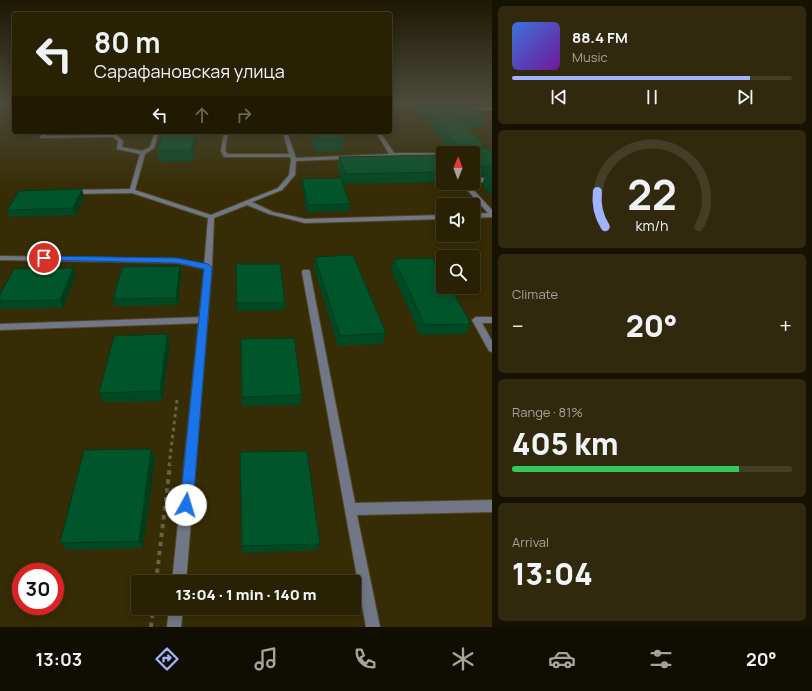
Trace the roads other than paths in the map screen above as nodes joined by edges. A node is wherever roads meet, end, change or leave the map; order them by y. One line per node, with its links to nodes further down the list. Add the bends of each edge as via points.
1 (44, 134): 2 (street, via 42,137)
2 (116, 134): 7 (street, via 121,141 119,148)
3 (156, 134): 7 (street, via 152,148)
4 (226, 134): 10 (street, via 223,151 226,156)
5 (286, 134): 10 (street)
6 (379, 134): 8 (street)
7 (143, 153): 14 (street)
8 (392, 155): 9 (street); 10 (street)
9 (436, 155)
10 (293, 158): 16 (street, via 292,176 280,189)
11 (480, 180): 12 (street)
12 (492, 180)
13 (470, 190): 17 (street)
14 (132, 191): 15 (street); 19 (street)
15 (62, 192)
16 (246, 202): 19 (street); 20 (street, via 272,213 305,221)
17 (492, 214): 18 (street)
18 (480, 215)
19 (211, 217): 22 (street)
20 (436, 217)
21 (0, 258): 22 (street, via 177,261)
22 (208, 267): 24 (street)
23 (306, 272): 29 (street)
24 (204, 320): 26 (street); 30 (street)
25 (492, 320): 27 (street, via 476,320)
26 (0, 327)
27 (492, 349)
28 (492, 506): 29 (street)
29 (350, 509): 33 (street)
30 (179, 575)
31 (175, 615): 32 (street)
32 (174, 627)
33 (373, 627)

